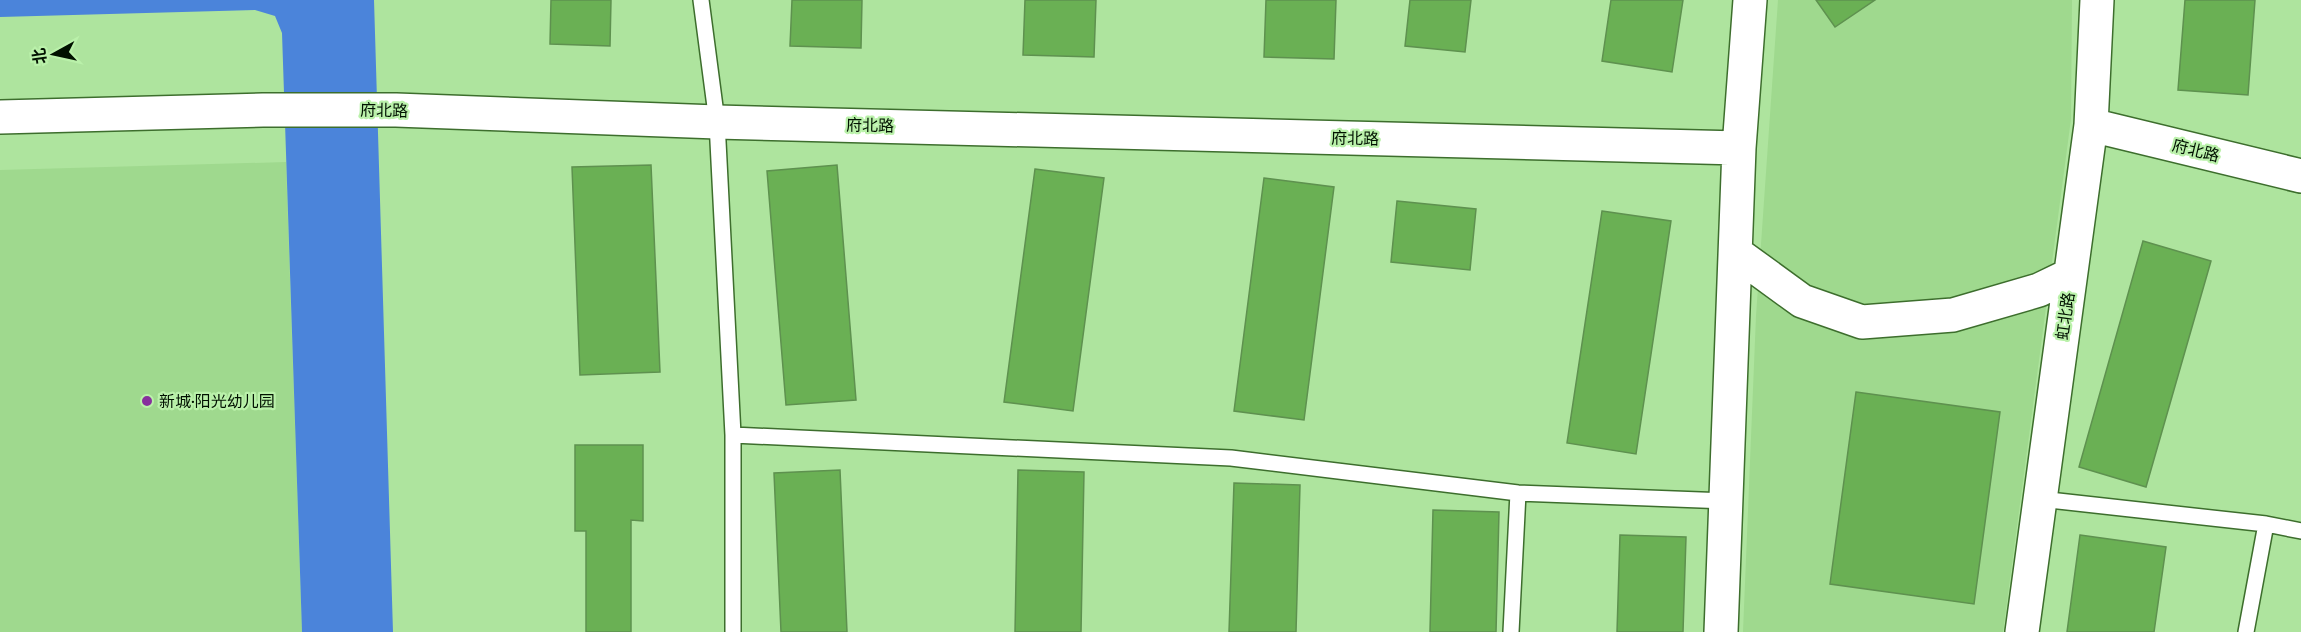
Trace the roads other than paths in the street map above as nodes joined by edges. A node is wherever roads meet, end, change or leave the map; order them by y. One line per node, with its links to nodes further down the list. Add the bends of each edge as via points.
1 (701, 0): 5 (lane)
2 (1750, 0): 7 (street)
3 (2097, 0): 6 (street, 虹北路)
4 (0, 117): 5 (street, 府北路, via 396,110)
5 (717, 122): 7 (street, 府北路); 11 (lane)
6 (2091, 125): 8 (street, 府北路); 10 (street, 虹北路)
7 (1739, 148): 9 (street)
8 (2301, 176)
9 (1736, 253): 10 (street, via 1802,301 1862,322 1953,315 2038,290); 14 (street)
10 (2070, 275): 13 (street, 虹北路)
11 (733, 435): 12 (lane, via 1230,458); 17 (lane)
12 (1518, 493): 14 (lane); 18 (lane)
13 (2040, 499): 15 (lane); 20 (street, 虹北路)
14 (1727, 501): 19 (street)
15 (2266, 524): 16 (lane); 21 (lane)
16 (2301, 531)
17 (733, 632)
18 (1511, 632)
19 (1721, 632)
20 (2022, 632)
21 (2246, 632)

